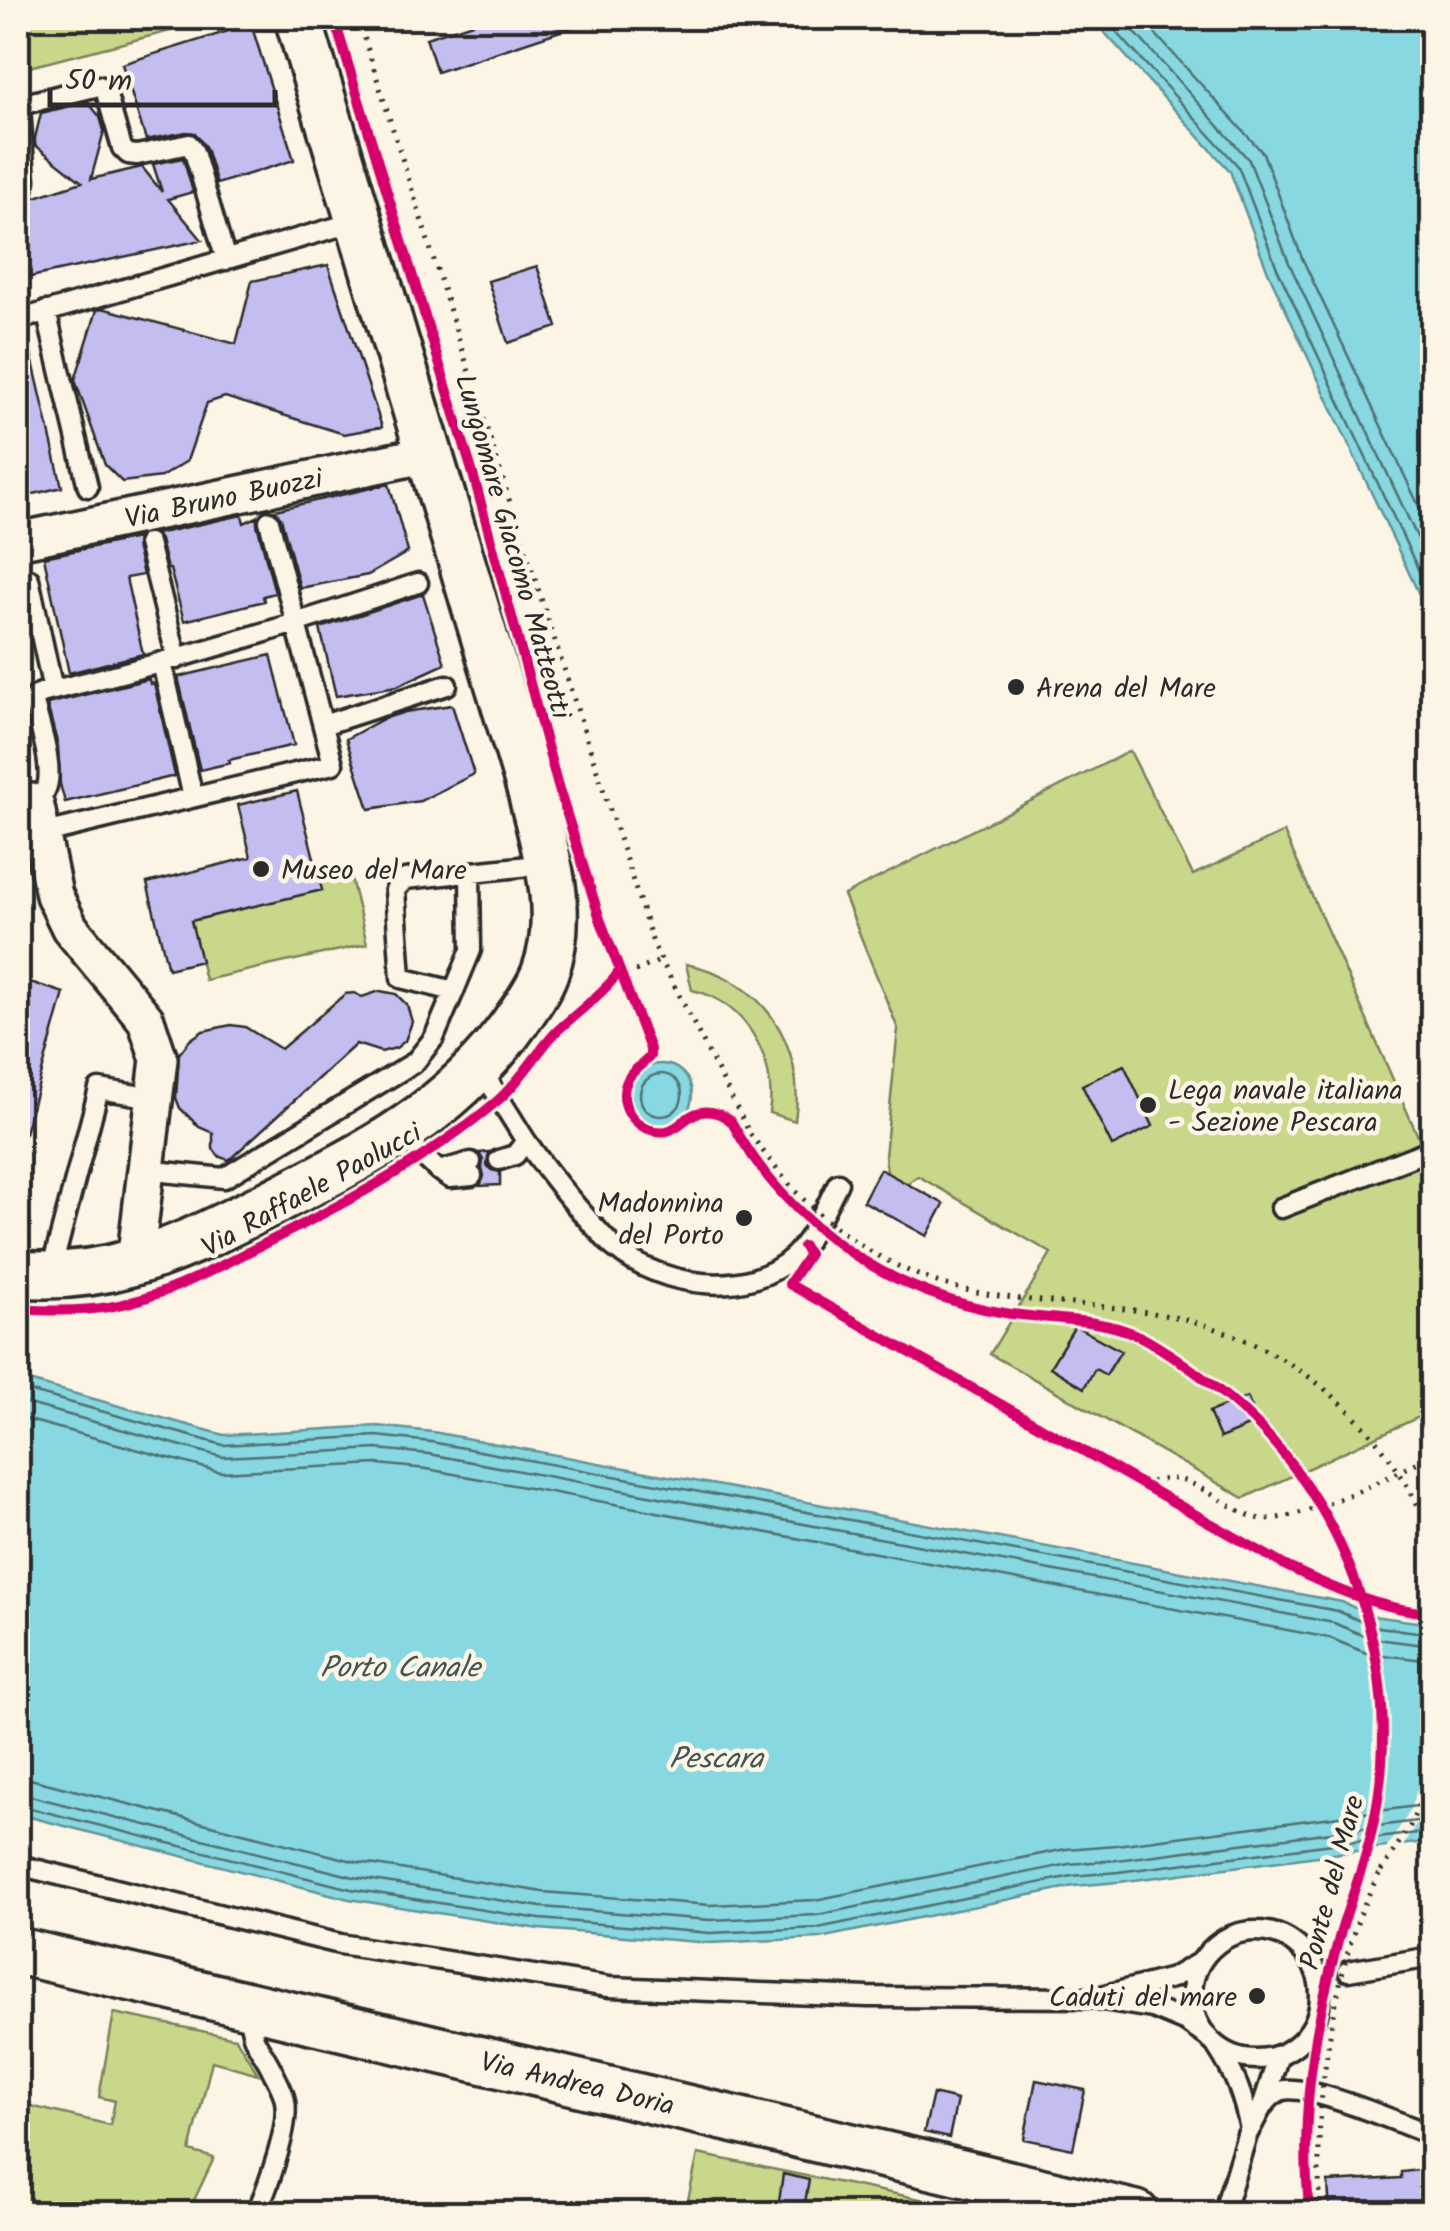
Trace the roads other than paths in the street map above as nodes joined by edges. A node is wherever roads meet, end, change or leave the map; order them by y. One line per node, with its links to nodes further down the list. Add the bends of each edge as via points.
1 (298, 18): 3 (street, Lungomare Giacomo Matteotti)
2 (18, 194): 4 (lane, via 25,180 20,108 99,86 128,154 189,144)
3 (358, 221): 4 (lane); 7 (street, Lungomare Giacomo Matteotti)
4 (226, 260): 5 (lane)
5 (46, 312): 6 (lane); 8 (lane)
6 (18, 320)
7 (428, 454): 10 (street, Via Bruno Buozzi); 21 (street, Lungomare Giacomo Matteotti)
8 (88, 487)
9 (269, 521): 14 (lane, Via Bruno Buozzi)
10 (18, 541)
11 (148, 543): 15 (lane, Via Bruno Buozzi)
12 (29, 579): 17 (lane)
13 (418, 583): 14 (lane)
14 (294, 625): 15 (lane); 18 (lane, Via Bruno Buozzi)
15 (170, 661): 17 (lane); 19 (lane, Via Bruno Buozzi)
16 (447, 686): 18 (lane)
17 (53, 690): 20 (lane, via 35,697 48,772 46,790)
18 (322, 725): 19 (lane, Via Bruno Buozzi, via 332,764)
19 (193, 797): 20 (lane, Via Bruno Buozzi)
20 (30, 813): 25 (street, via 70,928 146,1020 159,1059)
21 (548, 864): 22 (lane); 24 (street, Via Raffaele Paolucci, via 554,926 544,974)
22 (470, 872): 23 (lane, via 472,950); 23 (lane, via 404,879 395,890 401,978)
23 (454, 991): 29 (lane, via 434,1038 415,1062 224,1178)
24 (480, 1067): 26 (street, Via Raffaele Paolucci); 30 (lane, via 510,1158 554,1182 615,1248 669,1276 710,1283 773,1272 810,1236)
25 (154, 1098): 29 (street); 33 (lane, via 99,1090)
26 (399, 1134): 28 (lane, via 439,1171); 32 (street, Via Raffaele Paolucci, via 248,1214)
27 (1432, 1149): 31 (lane)
28 (472, 1169)
29 (144, 1170): 32 (street)
30 (838, 1183)
31 (1281, 1208)
32 (135, 1262): 33 (street, Via Raffaele Paolucci)
33 (34, 1275)
34 (18, 1865): 39 (lane, via 340,1944 608,1987)
35 (18, 1951): 40 (street, Via Andrea Doria)
36 (1432, 1957): 38 (lane)
37 (1200, 1962): 39 (lane, via 1172,1978); 41 (lane, via 1191,2000); 42 (lane, via 1231,1934 1252,1930 1273,1932 1308,1956 1320,1989 1317,2016 1302,2040)
38 (1348, 1971)
39 (1091, 1998): 41 (lane, via 1152,2008)
40 (249, 2005): 46 (street, Via Andrea Doria); 47 (lane, via 255,2045 285,2100 268,2188)
41 (1211, 2041): 42 (lane, via 1247,2059); 44 (lane, via 1232,2069)
42 (1279, 2056): 43 (lane)
43 (1262, 2107): 44 (lane); 45 (lane, via 1279,2091 1293,2089)
44 (1250, 2129): 49 (lane)
45 (1432, 2135)
46 (1092, 2208): 48 (street, Via Andrea Doria)
47 (256, 2214)
48 (1136, 2214)
49 (1223, 2214)

